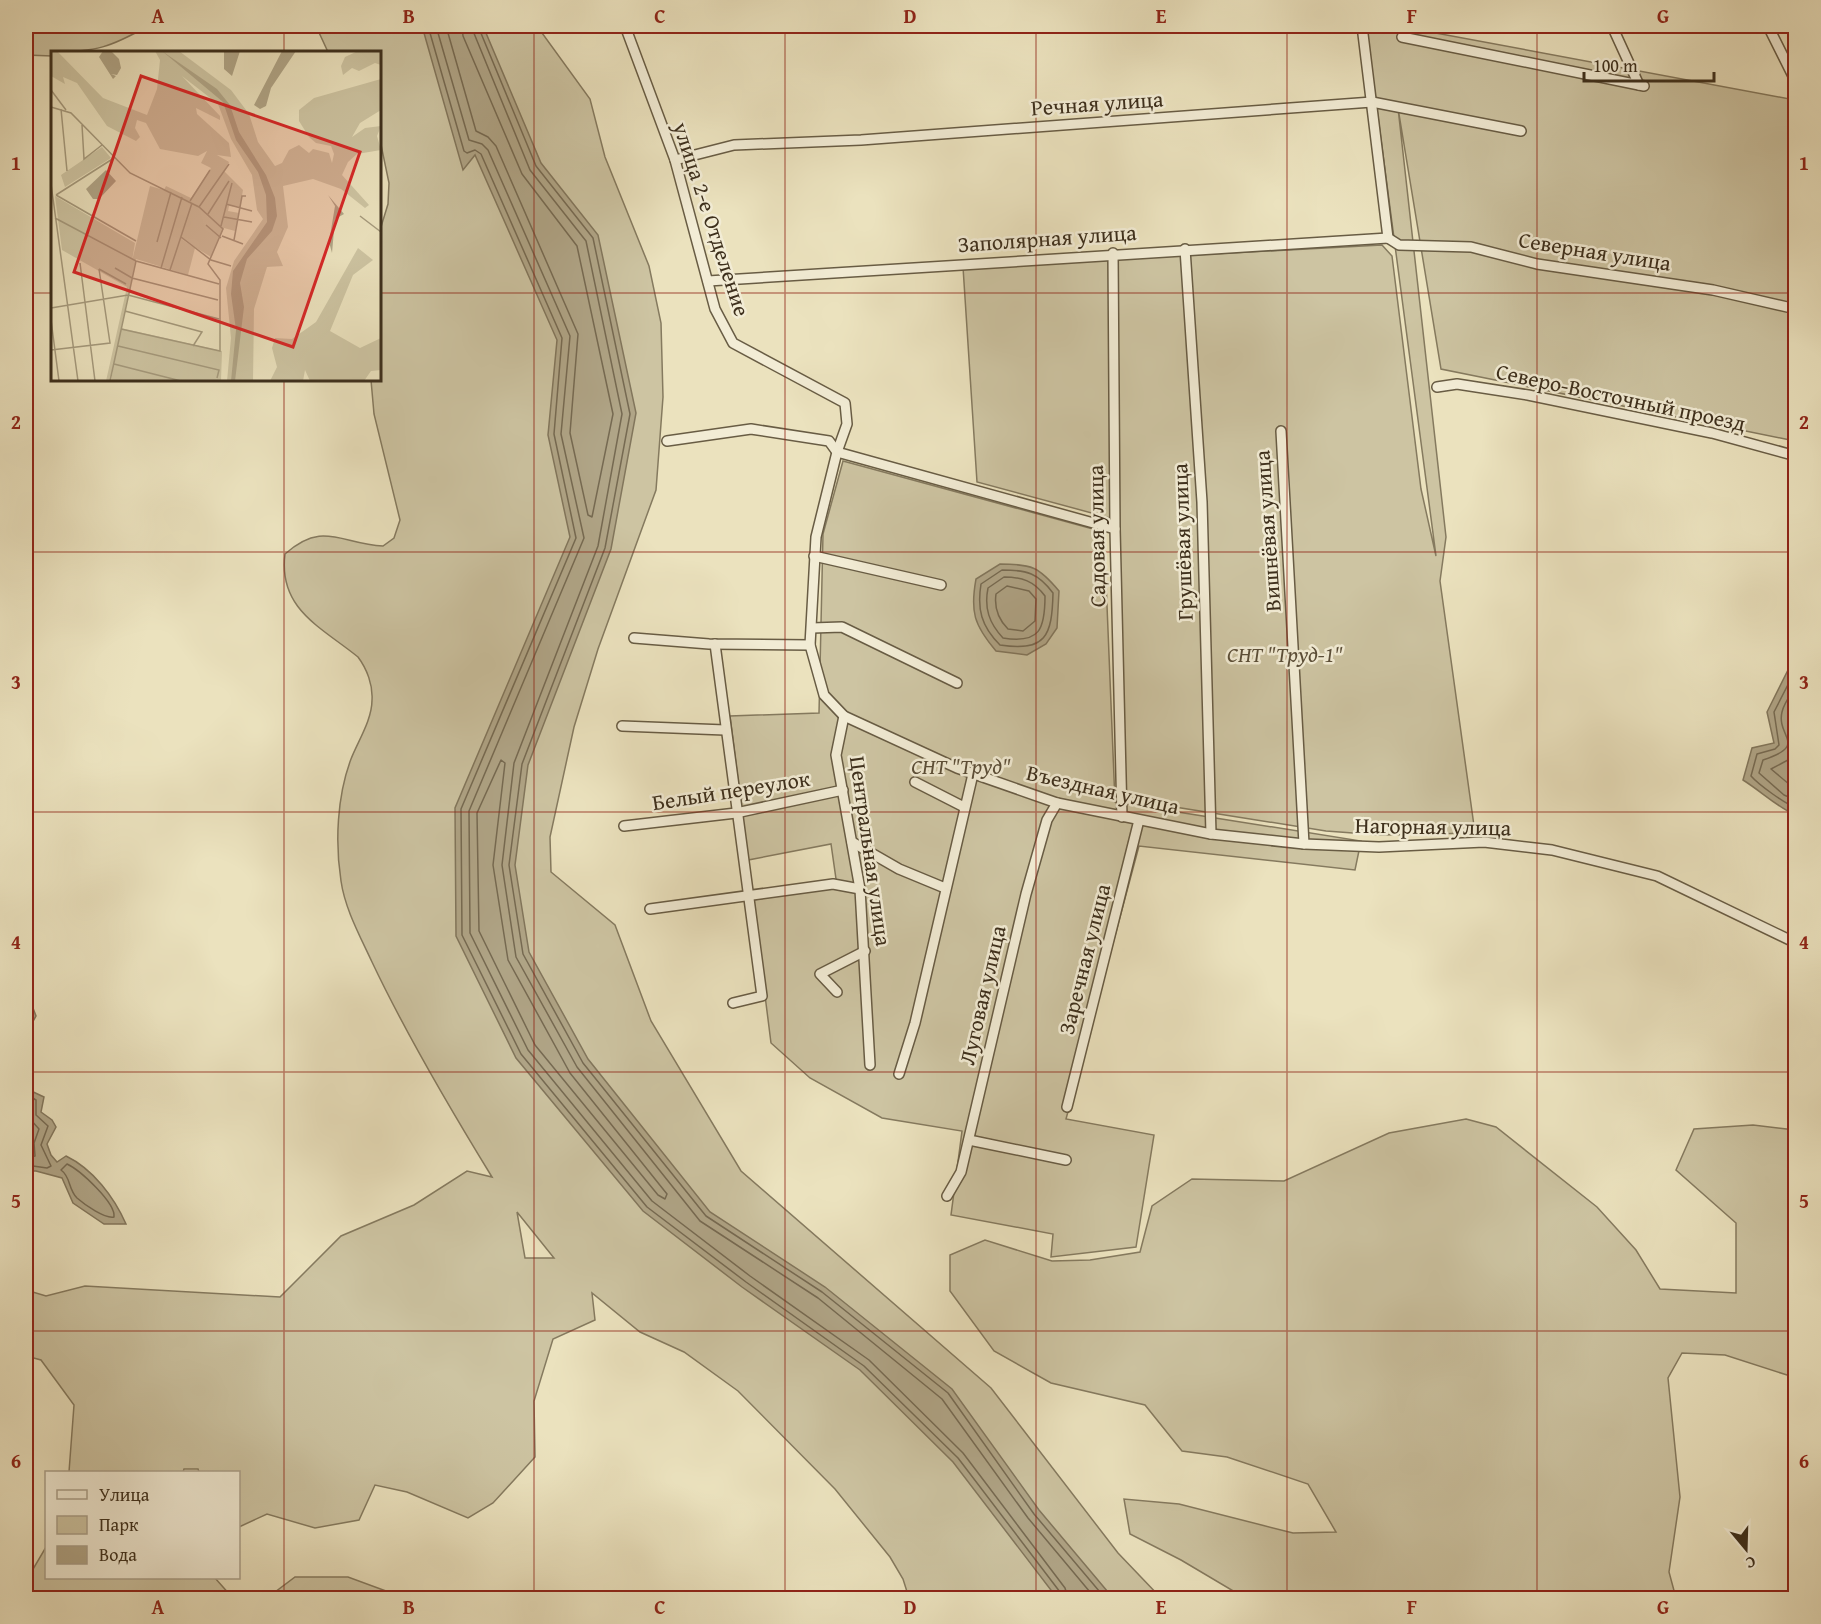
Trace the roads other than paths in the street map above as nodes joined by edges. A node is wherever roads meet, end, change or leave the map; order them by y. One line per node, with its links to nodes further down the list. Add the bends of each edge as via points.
1 (625, 26): 9 (street, улица 2-е Отделение)
2 (1362, 26): 7 (street)
3 (1611, 26): 5 (street, via 1642,85)
4 (1768, 26): 6 (street)
5 (1402, 37)
6 (1795, 80)
7 (1372, 102): 8 (street, Речная улица); 9 (street, Речная улица, via 861,140 734,145); 10 (street)
8 (1521, 131)
9 (675, 160): 13 (street, улица 2-е Отделение)
10 (1388, 238): 11 (street, Заполярная улица); 14 (street, Северная улица, via 1399,245 1471,248 1537,264 1713,290)
11 (1185, 249): 12 (street, Заполярная улица); 40 (street, Грушёвая улица, via 1202,502)
12 (1113, 253): 13 (street, Заполярная улица); 20 (street, Садовая улица)
13 (708, 281): 18 (street, улица 2-е Отделение, via 715,309 733,343 845,403 848,424)
14 (1796, 309)
15 (1437, 387): 19 (street, Северо-Восточный проезд, via 1457,384 1539,397 1712,433)
16 (1281, 432): 42 (street, Вишнёвая улица)
17 (667, 441): 18 (street, via 751,429 829,441)
18 (837, 452): 20 (street); 21 (street, улица 2-е Отделение)
19 (1796, 456)
20 (1115, 529): 37 (street, Садовая улица)
21 (814, 556): 22 (street); 23 (street, улица 2-е Отделение)
22 (941, 585)
23 (812, 628): 26 (street, улица 2-е Отделение); 27 (street, via 842,627)
24 (634, 638): 25 (street)
25 (715, 644): 26 (street); 30 (street)
26 (810, 645): 28 (street, Въездная улица, via 824,695)
27 (957, 683)
28 (844, 716): 31 (street, Въездная улица); 33 (street, Центральная улица, via 836,755)
29 (622, 726): 30 (street)
30 (725, 730): 36 (street)
31 (973, 774): 34 (street, Въездная улица); 35 (street)
32 (915, 782): 35 (street)
33 (843, 790): 36 (street, Белый переулок); 41 (street, Центральная улица)
34 (1057, 803): 37 (street, Въездная улица); 55 (street, Луговая улица, via 1047,820 1026,894)
35 (964, 807): 44 (street)
36 (736, 813): 39 (street, Белый переулок); 46 (street)
37 (1122, 817): 38 (street, Въездная улица)
38 (1139, 819): 40 (street, Въездная улица); 54 (street, Заречная улица)
39 (624, 826)
40 (1211, 834): 42 (street, Въездная улица)
41 (852, 842): 44 (street, via 899,869); 45 (street, Центральная улица)
42 (1304, 844): 43 (street, Въездная улица)
43 (1340, 844): 48 (street, Нагорная улица, via 1481,842 1552,850 1657,876)
44 (945, 888): 53 (street, via 915,1023)
45 (861, 889): 46 (street, via 833,884); 49 (street, Центральная улица)
46 (747, 896): 47 (street); 51 (street, via 762,996)
47 (650, 909)
48 (1796, 943)
49 (865, 951): 50 (street, via 820,974); 52 (street, Центральная улица)
50 (837, 992)
51 (733, 1003)
52 (870, 1065)
53 (899, 1074)
54 (1066, 1107)
55 (969, 1140): 56 (street); 57 (street, Луговая улица, via 961,1173)
56 (1066, 1160)
57 (947, 1196)

